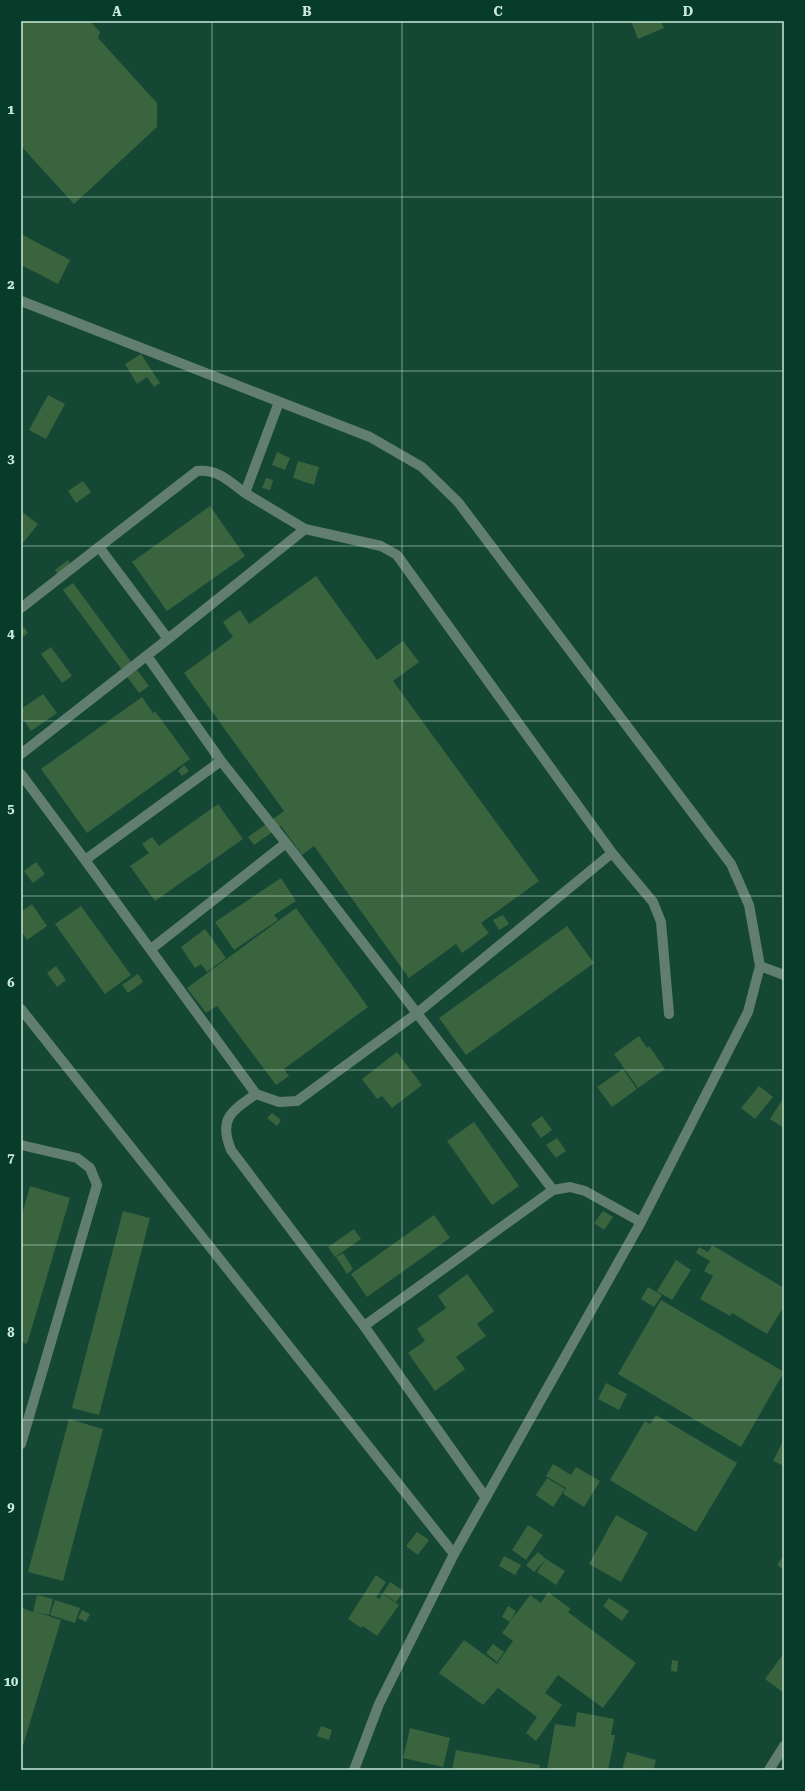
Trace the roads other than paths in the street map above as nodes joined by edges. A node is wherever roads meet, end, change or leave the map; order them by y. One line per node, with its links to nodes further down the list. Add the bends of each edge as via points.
1 (21, 301): 2 (street)
2 (279, 402): 3 (street); 16 (street, via 377,441 422,467 458,502 731,864 749,905)
3 (245, 493): 4 (street); 5 (street, via 221,475 209,470 197,471)
4 (305, 529): 7 (street); 13 (street, via 381,546 397,555)
5 (99, 547): 6 (street); 7 (street)
6 (21, 608)
7 (168, 639): 8 (street)
8 (146, 656): 9 (street); 10 (street)
9 (21, 754)
10 (222, 760): 12 (street); 14 (street)
11 (21, 774): 14 (street)
12 (286, 843): 15 (street); 19 (street)
13 (612, 853): 19 (street); 20 (street, via 653,902 662,922)
14 (85, 860): 15 (street)
15 (151, 949): 21 (street)
16 (760, 966): 17 (street); 24 (street, via 748,1012)
17 (784, 975)
18 (21, 1009): 28 (street)
19 (416, 1014): 21 (street, via 297,1101 278,1102); 23 (street)
20 (669, 1014)
21 (256, 1094): 25 (street, via 233,1110 226,1124 226,1138 231,1150)
22 (21, 1145): 26 (street, via 77,1158 90,1168 97,1185)
23 (554, 1190): 24 (street, via 570,1187 585,1191); 25 (street)
24 (641, 1222): 27 (street)
25 (364, 1326): 27 (street)
26 (21, 1444)
27 (486, 1498): 28 (street)
28 (454, 1554): 30 (street, via 379,1704)
29 (784, 1746): 31 (street)
30 (354, 1770)
31 (769, 1770)

